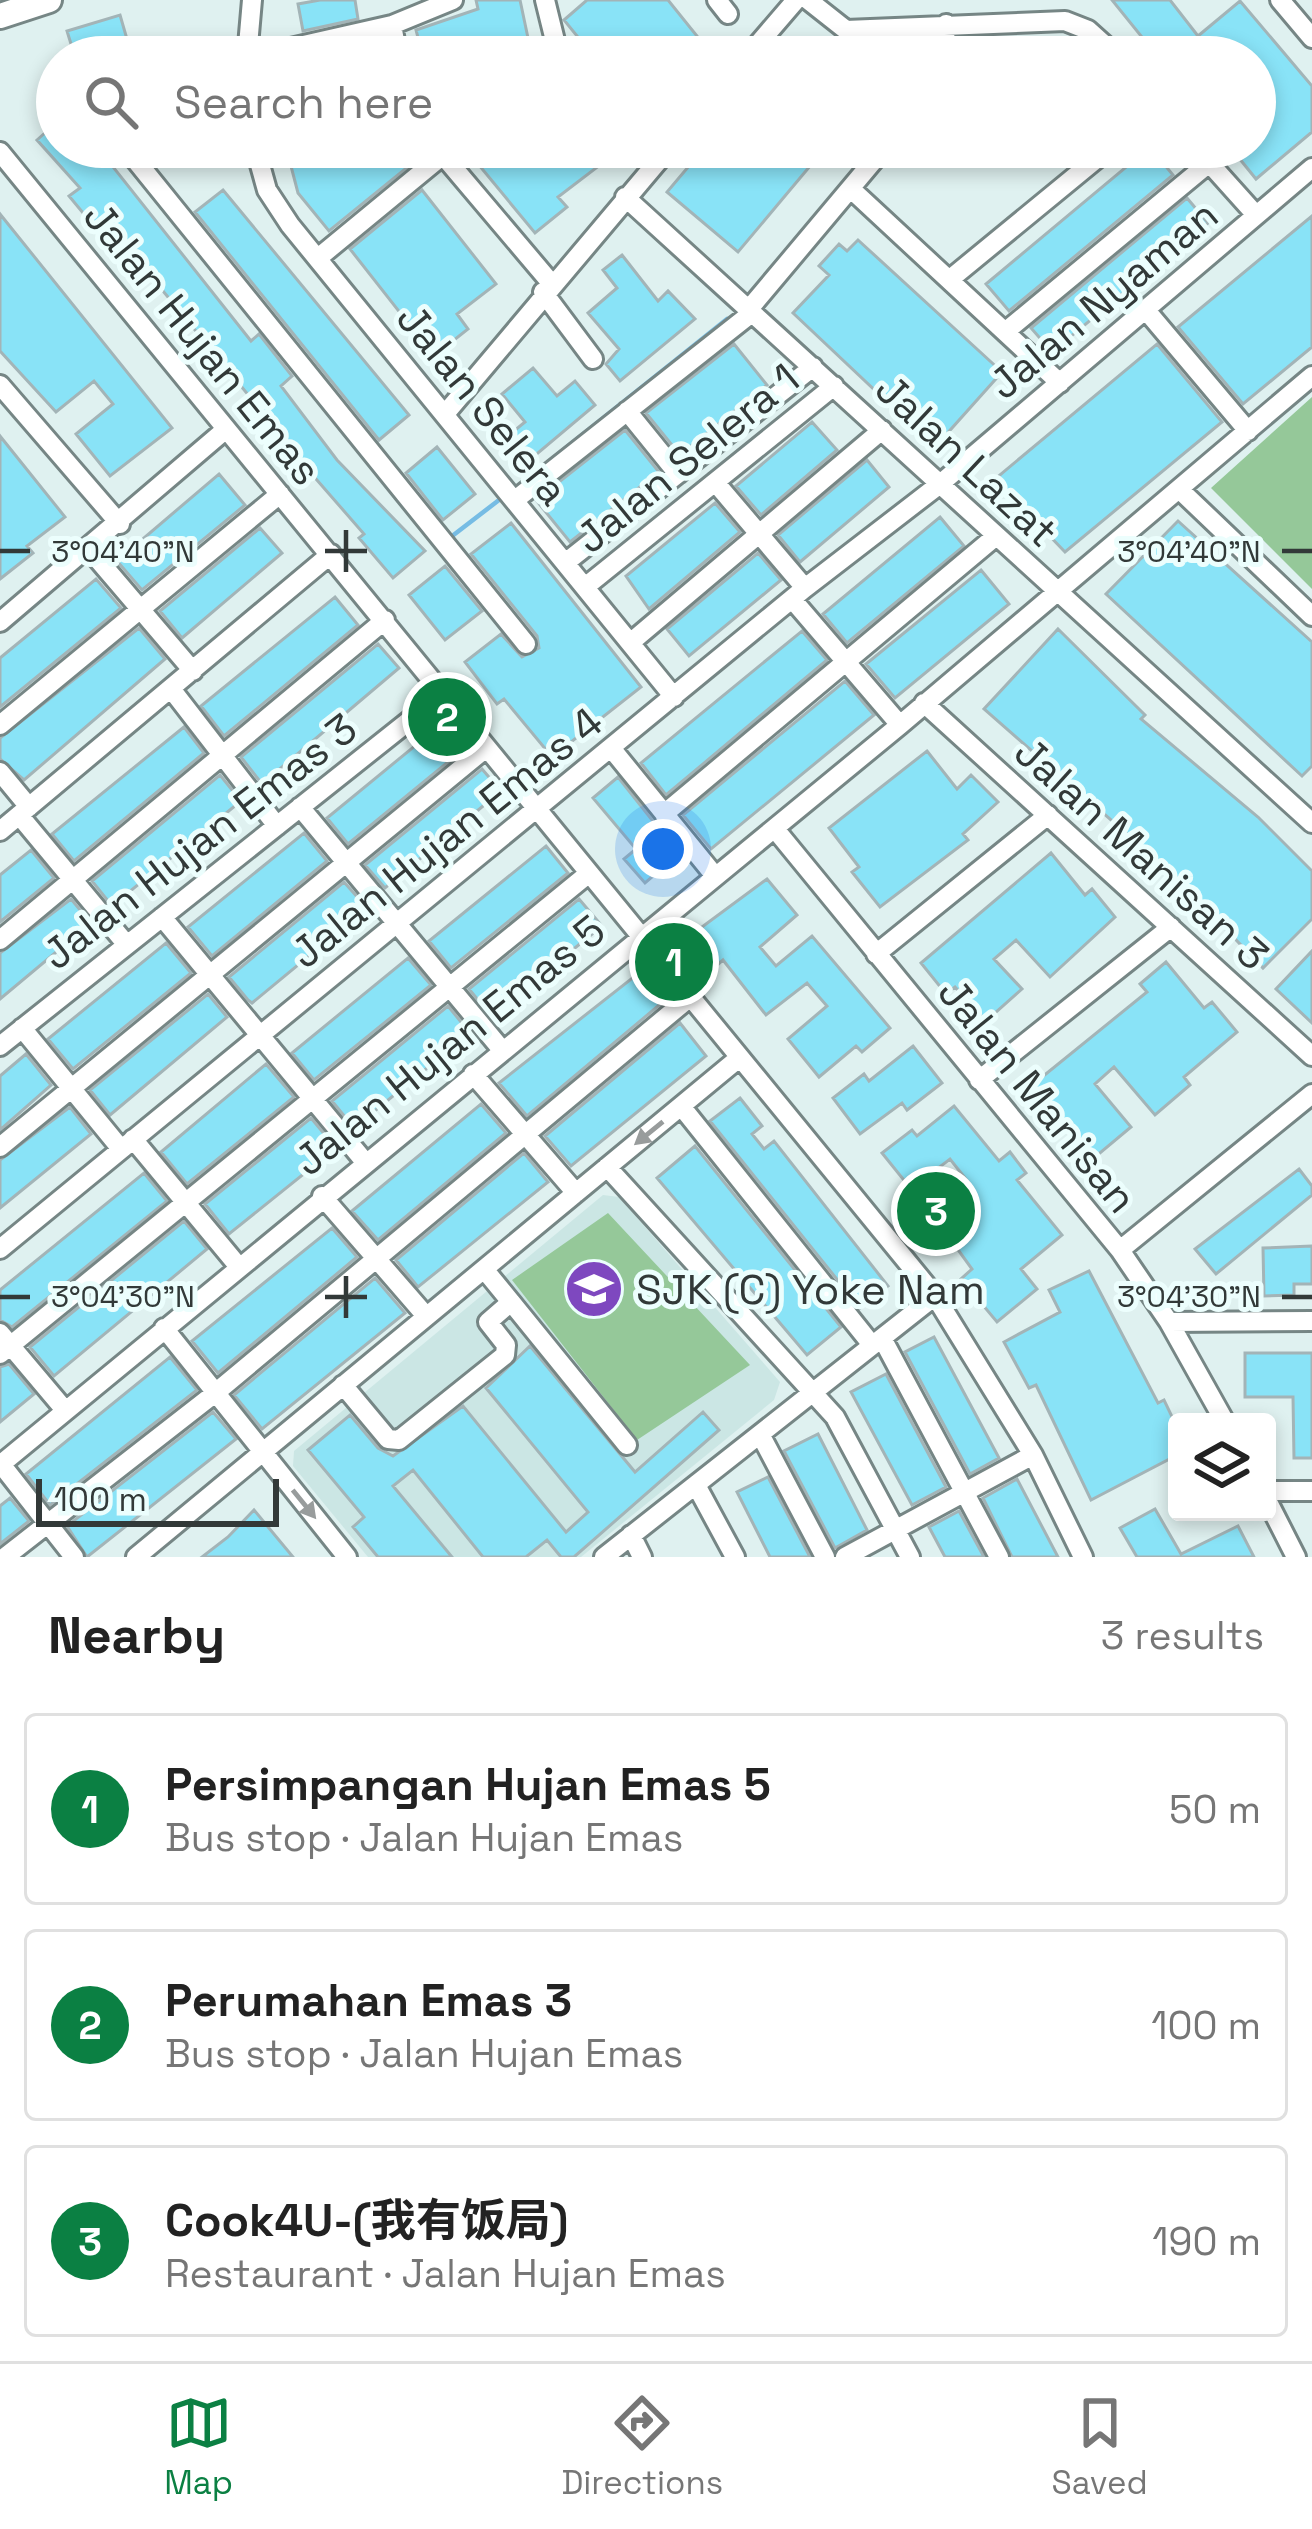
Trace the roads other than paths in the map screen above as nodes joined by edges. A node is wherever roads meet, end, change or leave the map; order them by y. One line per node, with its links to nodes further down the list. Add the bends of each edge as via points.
1 (49, 0): 8 (main road)
2 (252, 0): 11 (street)
3 (453, 0): 10 (street)
4 (545, 0): 14 (street)
5 (796, 0): 15 (street)
6 (808, 0): 9 (street, via 843,29)
7 (1280, 0): 18 (street)
8 (0, 16)
9 (946, 24): 16 (street); 17 (street, via 1065,21)
10 (392, 25): 12 (street); 13 (street)
11 (250, 36)
12 (343, 36)
13 (394, 36)
14 (554, 36)
15 (765, 36)
16 (945, 36)
17 (1095, 36)
18 (1312, 38)
19 (0, 152): 47 (street, Jalan Hujan Emas)
20 (142, 168): 70 (street)
21 (261, 168): 33 (street, Jalan Selera, via 267,190)
22 (420, 168): 33 (street)
23 (452, 168): 35 (street)
24 (651, 168): 31 (street)
25 (868, 168): 30 (street)
26 (1086, 168): 34 (street)
27 (1203, 168): 38 (street)
28 (1214, 168): 32 (street)
29 (1312, 168): 32 (street, Jalan Nyaman)
30 (850, 189): 34 (street); 37 (street)
31 (626, 197): 35 (street); 37 (street, Jalan Lazat)
32 (1256, 215): 36 (street, Jalan Nyaman)
33 (318, 258): 46 (street, Jalan Selera)
34 (949, 280): 38 (street)
35 (547, 288): 39 (street); 46 (street)
36 (1145, 309): 42 (street, Jalan Nyaman); 49 (street)
37 (751, 311): 40 (street, Jalan Lazat); 45 (street)
38 (1005, 332): 42 (street)
39 (593, 359)
40 (813, 367): 44 (street, Jalan Lazat); 50 (street, Jalan Selera 1)
41 (1312, 376): 49 (street, Jalan Hujan Emas 5)
42 (1060, 383): 52 (street, Jalan Nyaman)
43 (0, 385): 56 (street)
44 (834, 386): 48 (street, Jalan Lazat); 51 (street, Jalan Selera 1)
45 (627, 411): 50 (street); 55 (street)
46 (445, 414): 55 (street, Jalan Selera)
47 (225, 430): 54 (street, Jalan Hujan Emas); 56 (street)
48 (882, 430): 52 (street, Jalan Lazat); 57 (street)
49 (1248, 431): 53 (street, Jalan Hujan Emas 5)
50 (678, 474): 61 (street, Jalan Selera 1)
51 (715, 482): 57 (street); 62 (street, Jalan Selera 1)
52 (940, 484): 58 (street, Jalan Lazat); 64 (street, Jalan Hujan Emas 4)
53 (1180, 490): 63 (street, Jalan Hujan Emas 5); 67 (street)
54 (280, 494): 60 (street, Jalan Hujan Emas); 66 (street)
55 (515, 500): 61 (street, Jalan Selera)
56 (120, 524): 59 (street)
57 (760, 533): 64 (street); 69 (street)
58 (996, 536): 63 (street, Jalan Lazat); 71 (street)
59 (89, 549): 65 (street); 66 (street)
60 (331, 554): 68 (street, Jalan Hujan Emas); 72 (street)
61 (565, 563): 62 (street, Jalan Selera)
62 (585, 586): 69 (street, Jalan Selera)
63 (1054, 591): 76 (street, Jalan Hujan Emas 5); 86 (street, Jalan Lazat)
64 (799, 594): 71 (street); 75 (street, Jalan Hujan Emas 4)
65 (4, 610)
66 (140, 610): 72 (street); 77 (street)
67 (1312, 616)
68 (385, 620): 74 (street, Jalan Hujan Emas); 81 (street)
69 (630, 643): 75 (street, Jalan Selera)
70 (526, 644)
71 (846, 662): 78 (street); 87 (street)
72 (193, 671): 73 (street)
73 (172, 690): 81 (street); 85 (street)
74 (444, 694): 79 (street, Jalan Hujan Emas); 83 (street, Jalan Hujan Emas 3)
75 (674, 697): 80 (street, Jalan Hujan Emas 4)
76 (924, 703): 78 (street, Jalan Hujan Emas 5); 88 (street, Jalan Manisan 3)
77 (0, 725)
78 (900, 725): 90 (street, Jalan Hujan Emas 5)
79 (486, 748): 84 (street, Jalan Hujan Emas); 92 (street)
80 (610, 748): 84 (street, Jalan Hujan Emas 4); 87 (street)
81 (224, 757): 89 (street); 95 (street)
82 (0, 772): 85 (street)
83 (300, 807): 89 (street, Jalan Hujan Emas 3); 92 (street)
84 (535, 809): 93 (street, Jalan Hujan Emas); 97 (street, Jalan Hujan Emas 4)
85 (24, 811): 91 (street); 95 (street)
86 (1308, 813)
87 (664, 814): 94 (street)
88 (1048, 815): 98 (street, Jalan Manisan 3); 102 (street)
89 (278, 826): 96 (street, Jalan Hujan Emas 3)
90 (775, 829): 94 (street, Jalan Hujan Emas 5); 102 (street, Jalan Manisan)
91 (0, 831)
92 (347, 862): 97 (street); 103 (street)
93 (588, 874): 99 (street, Jalan Hujan Emas); 104 (street)
94 (715, 876): 99 (street, Jalan Hujan Emas 5)
95 (72, 879): 100 (street); 101 (street)
96 (163, 917): 101 (street, Jalan Hujan Emas 3); 103 (street)
97 (397, 925): 104 (street); 107 (street, Jalan Hujan Emas 4)
98 (1171, 927): 110 (street, Jalan Manisan 3); 113 (street)
99 (638, 936): 105 (street, Jalan Hujan Emas); 109 (street, Jalan Hujan Emas 5)
100 (0, 940)
101 (127, 945): 106 (street, Jalan Hujan Emas 3)
102 (876, 954): 113 (street, Jalan Manisan)
103 (209, 975): 107 (street); 114 (street)
104 (448, 988): 109 (street); 116 (street)
105 (689, 998): 111 (street, Jalan Hujan Emas); 118 (street)
106 (22, 1028): 108 (street, Jalan Hujan Emas 3); 114 (street)
107 (260, 1037): 116 (street); 119 (street, Jalan Hujan Emas 4)
108 (0, 1046)
109 (502, 1050): 112 (street, Jalan Hujan Emas 5)
110 (1312, 1056)
111 (739, 1058): 117 (street); 131 (street, Jalan Hujan Emas)
112 (473, 1074): 118 (street); 121 (street, Jalan Hujan Emas 5)
113 (979, 1080): 127 (street, Jalan Manisan)
114 (72, 1088): 119 (street); 120 (street)
115 (1312, 1094): 127 (street)
116 (312, 1100): 121 (street); 125 (street)
117 (681, 1106): 122 (street, one-way to 122); 137 (street)
118 (527, 1135): 123 (street); 128 (street)
119 (127, 1144): 125 (street); 126 (street, Jalan Hujan Emas 4)
120 (0, 1147)
121 (365, 1162): 124 (street, Jalan Hujan Emas 5)
122 (608, 1167): 123 (street); 141 (street)
123 (576, 1193): 130 (street)
124 (322, 1196): 128 (street); 129 (street, Jalan Hujan Emas 5)
125 (184, 1204): 129 (street); 138 (street)
126 (0, 1249)
127 (1120, 1250): 135 (street, Jalan Manisan)
128 (375, 1259): 133 (street); 140 (street)
129 (239, 1267): 136 (street, Jalan Hujan Emas 5)
130 (484, 1269): 132 (street); 133 (street)
131 (935, 1296): 137 (street); 147 (street, Jalan Hujan Emas)
132 (511, 1303): 139 (street, via 488,1322 505,1355 399,1440 388,1439); 145 (street)
133 (426, 1316): 139 (street)
134 (1312, 1321): 135 (street)
135 (1169, 1322): 143 (street, Jalan Manisan)
136 (164, 1328): 140 (street); 142 (street, Jalan Hujan Emas 5)
137 (877, 1341): 141 (street); 151 (street)
138 (3, 1344): 142 (street)
139 (343, 1384): 146 (street)
140 (214, 1394): 146 (street); 154 (street)
141 (809, 1395): 144 (street); 155 (street, via 835,1418)
142 (64, 1409): 148 (street, Jalan Hujan Emas 5)
143 (1220, 1413)
144 (760, 1434): 149 (street); 164 (street)
145 (627, 1445)
146 (262, 1452): 159 (street); 160 (street, one-way to 160)
147 (1033, 1455): 151 (street); 168 (street, Jalan Hujan Emas)
148 (0, 1465): 154 (street)
149 (696, 1485): 156 (street); 163 (street)
150 (1312, 1491): 152 (street)
151 (965, 1494): 155 (street); 167 (street)
152 (1276, 1495)
153 (1276, 1515): 169 (street)
154 (49, 1525): 157 (street); 158 (street)
155 (895, 1530): 165 (street); 166 (street)
156 (632, 1535): 161 (street); 162 (street)
157 (5, 1557)
158 (74, 1557)
159 (136, 1557)
160 (347, 1557)
161 (604, 1557)
162 (642, 1557)
163 (735, 1557)
164 (825, 1557)
165 (845, 1557)
166 (910, 1557)
167 (999, 1557)
168 (1083, 1557)
169 (1296, 1557)

